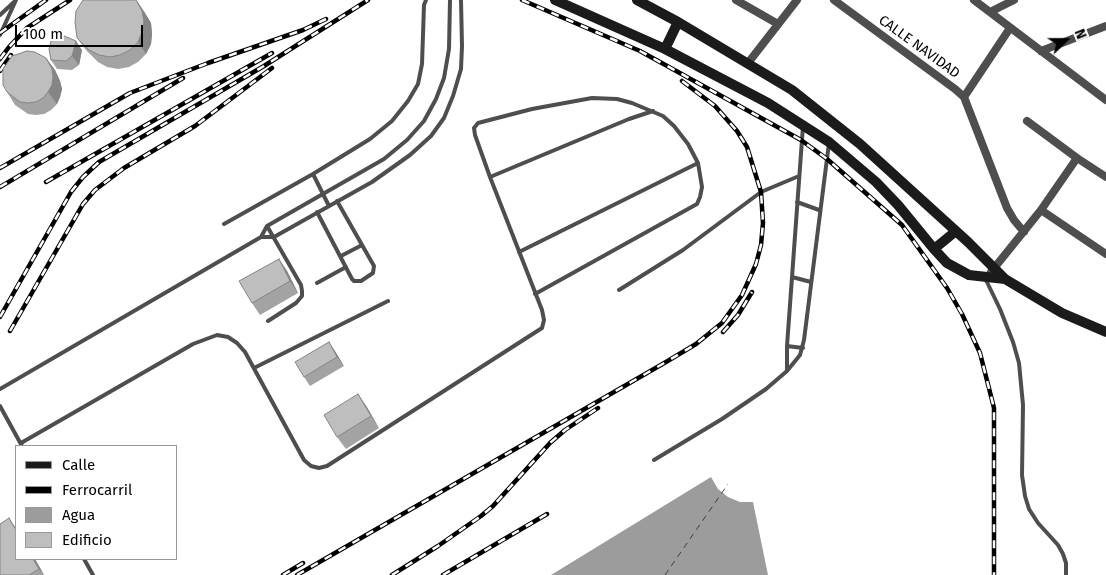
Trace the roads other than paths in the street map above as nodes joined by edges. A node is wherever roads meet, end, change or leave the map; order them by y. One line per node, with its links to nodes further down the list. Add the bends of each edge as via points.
1 (426, 0): 29 (lane, via 422,64 418,84 408,101 392,121 370,139)
2 (450, 0): 33 (lane, via 449,49 444,78 424,121 384,159)
3 (461, 0): 34 (lane, via 461,69 444,118 431,136 400,163)
4 (555, 0): 18 (main road)
5 (637, 0): 13 (main road)
6 (736, 0): 14 (street)
7 (797, 0): 14 (street)
8 (834, 0): 21 (street, CALLE NAVIDAD)
9 (974, 0): 11 (street)
10 (1014, 0): 11 (street)
11 (990, 12): 16 (street)
12 (0, 15): 17 (lane, via 16,0)
13 (678, 22): 18 (main road); 20 (main road)
14 (778, 24): 20 (street)
15 (1106, 26): 19 (street)
16 (1010, 28): 19 (street); 21 (street)
17 (0, 35)
18 (665, 50): 25 (main road, via 768,102)
19 (1041, 51): 22 (street)
20 (748, 63): 42 (main road, via 828,117)
21 (964, 97): 43 (street, via 1007,208)
22 (1106, 100)
23 (653, 111): 28 (lane, via 674,126); 31 (lane); 31 (lane, via 617,99 592,98 478,123 474,128 475,135)
24 (1027, 121): 27 (street)
25 (803, 124): 26 (main road); 30 (lane)
26 (829, 142): 37 (lane); 47 (main road, via 876,182)
27 (1077, 158): 32 (street); 38 (street)
28 (698, 163): 48 (lane); 59 (lane, via 702,187 697,204)
29 (313, 174): 33 (lane); 40 (lane)
30 (799, 176): 35 (lane); 58 (lane, via 761,192 683,250)
31 (490, 177): 48 (lane)
32 (1106, 177)
33 (323, 194): 36 (lane); 41 (lane)
34 (338, 201): 36 (lane); 46 (lane)
35 (797, 202): 37 (lane); 53 (lane)
36 (329, 206): 39 (lane)
37 (819, 210): 56 (lane)
38 (1041, 210): 43 (street); 49 (street)
39 (318, 212): 44 (lane); 50 (lane)
40 (224, 224)
41 (267, 226): 44 (lane); 45 (lane)
42 (956, 231): 47 (main road); 52 (main road)
43 (1024, 232): 52 (street)
44 (274, 236): 45 (lane); 61 (lane, via 301,285 302,296)
45 (261, 238): 67 (lane)
46 (362, 245): 50 (lane); 51 (lane, via 374,266 372,273 361,281 354,281)
47 (934, 249): 54 (main road, via 953,267)
48 (519, 252): 59 (lane)
49 (1106, 254)
50 (341, 256): 51 (lane)
51 (346, 267): 57 (lane)
52 (995, 269): 54 (street); 55 (main road)
53 (792, 277): 56 (lane); 63 (lane)
54 (985, 278): 55 (main road); 73 (lane, via 1000,309 1018,364 1023,405 1022,476 1025,496 1038,523 1063,554)
55 (1005, 280): 62 (main road, via 1062,313)
56 (811, 282): 64 (lane)
57 (317, 283)
58 (620, 290)
59 (535, 294): 65 (lane, via 544,320 542,328 336,461 319,468 304,460)
60 (388, 301): 65 (lane)
61 (268, 320)
62 (1106, 332)
63 (787, 346): 64 (lane); 66 (lane)
64 (803, 348): 66 (lane)
65 (254, 368): 69 (lane, via 237,342 217,334)
66 (788, 371): 70 (lane, via 722,420)
67 (0, 389)
68 (0, 406): 69 (lane)
69 (22, 445)
70 (654, 460)
71 (85, 560): 72 (lane)
72 (93, 575)
73 (1066, 575)

